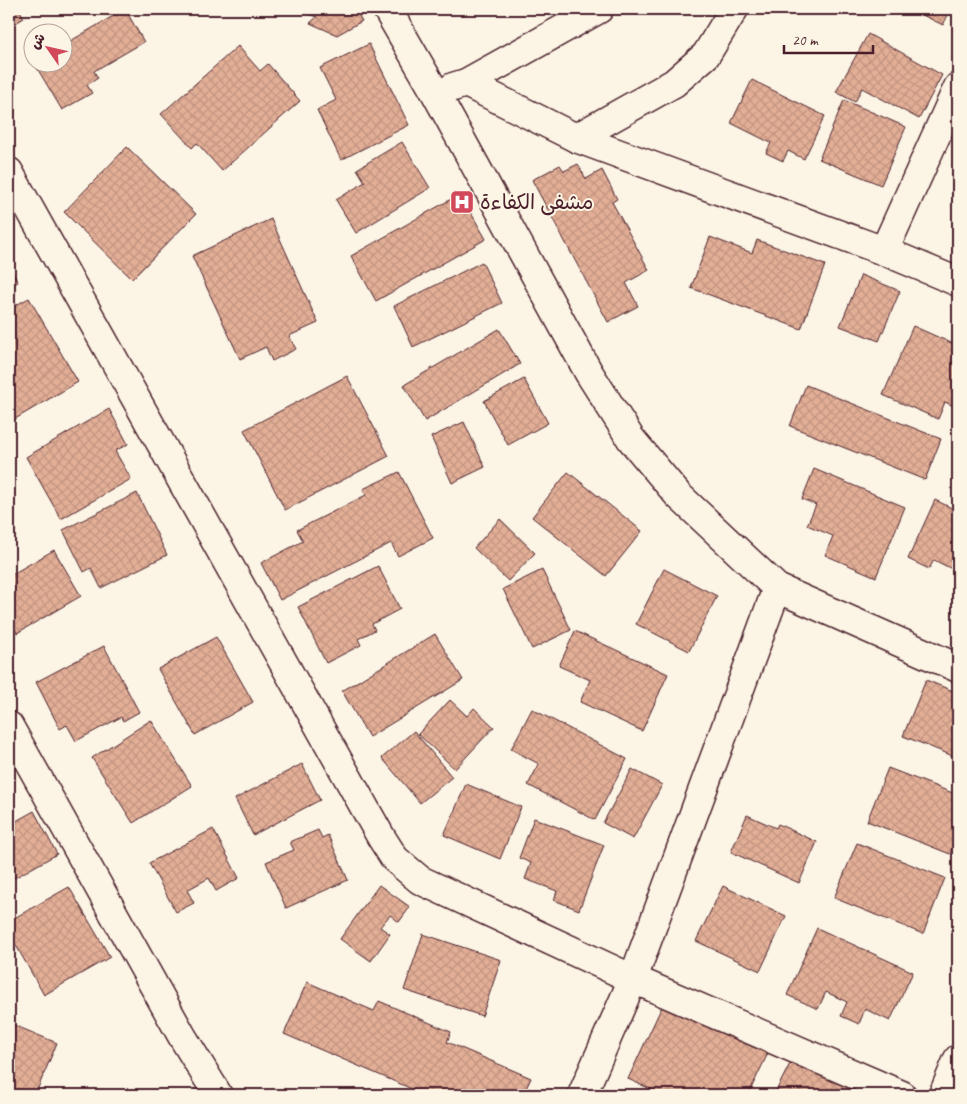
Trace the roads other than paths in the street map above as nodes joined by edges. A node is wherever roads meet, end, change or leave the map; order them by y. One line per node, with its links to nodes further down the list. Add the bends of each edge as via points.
1 (387, 9): 6 (street)
2 (600, 9): 4 (street)
3 (734, 9): 7 (street, via 706,55 674,83)
4 (466, 82): 6 (street); 7 (street)
5 (958, 87): 9 (street)
6 (435, 92): 11 (street, via 589,373 631,439 678,496)
7 (576, 138): 9 (street)
8 (9, 172): 14 (street, via 395,859 420,880)
9 (884, 251): 10 (street)
10 (958, 282)
11 (777, 588): 12 (street); 14 (street)
12 (958, 668)
13 (9, 726): 16 (street)
14 (633, 979): 17 (street); 18 (street)
15 (958, 1059): 19 (street)
16 (218, 1095)
17 (582, 1095)
18 (902, 1095)
19 (943, 1095)

